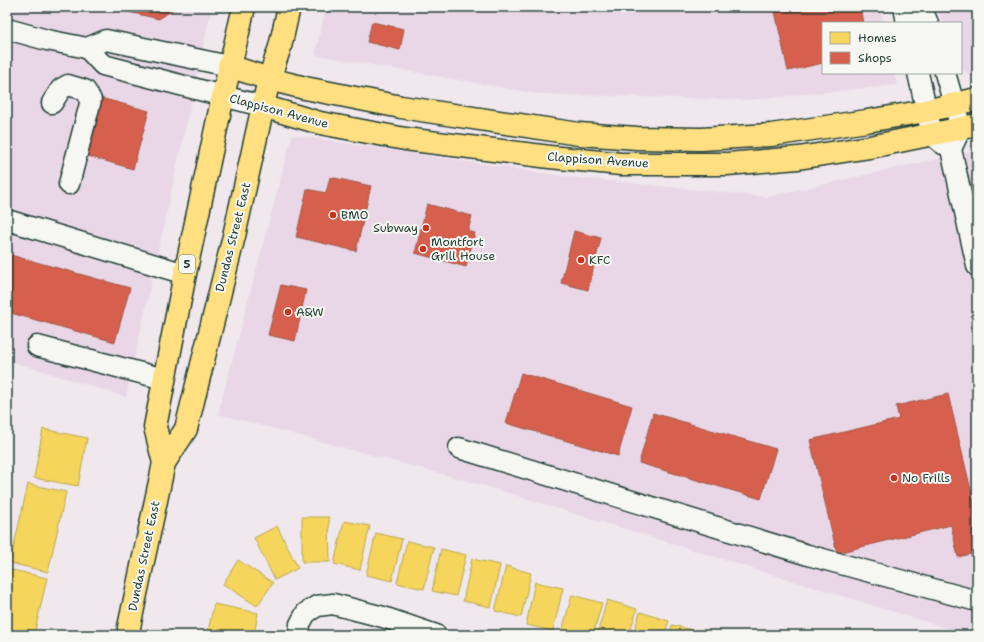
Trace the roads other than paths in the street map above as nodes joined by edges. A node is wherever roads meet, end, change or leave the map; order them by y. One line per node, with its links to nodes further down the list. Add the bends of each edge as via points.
1 (244, 7): 9 (main road, Dundas Street East / 5)
2 (289, 7): 12 (main road, Dundas Street East / 5, via 280,47)
3 (904, 7): 5 (street)
4 (921, 7): 6 (street)
5 (907, 22)
6 (928, 22)
7 (7, 29): 8 (street)
8 (87, 48): 9 (street, via 106,40); 13 (street, Clappison Avenue, via 103,64)
9 (229, 66): 12 (main road, Clappison Avenue); 13 (main road, Dundas Street East / 5)
10 (918, 74): 18 (street)
11 (945, 74): 16 (street)
12 (269, 79): 17 (main road, Dundas Street East / 5); 18 (main road, Clappison Avenue, via 401,107 579,134 637,138 701,139 771,135)
13 (223, 96): 17 (street, Clappison Avenue); 25 (main road, Dundas Street East / 5)
14 (977, 99): 16 (main road, Clappison Avenue)
15 (52, 103): 22 (street, via 68,85 86,90 91,100)
16 (954, 105): 18 (main road, Clappison Avenue); 19 (street)
17 (262, 106): 20 (main road, Clappison Avenue, via 320,122 405,139 621,164 690,165 763,161 834,153); 29 (main road, Dundas Street East / 5, via 234,236 186,429)
18 (926, 110): 20 (street)
19 (969, 126): 20 (main road, Clappison Avenue); 21 (street)
20 (932, 135): 21 (street)
21 (951, 150): 24 (street)
22 (69, 184)
23 (7, 220): 25 (street)
24 (977, 266)
25 (185, 274): 27 (main road, Dundas Street East / 5)
26 (37, 346): 27 (street)
27 (164, 379): 29 (main road, Dundas Street East / 5, via 155,427)
28 (459, 448): 30 (street, via 808,555)
29 (164, 462): 31 (main road, Dundas Street East / 5)
30 (977, 601)
31 (128, 632)
32 (299, 635): 33 (street, via 300,624 306,613 317,606 333,604)
33 (436, 635)

